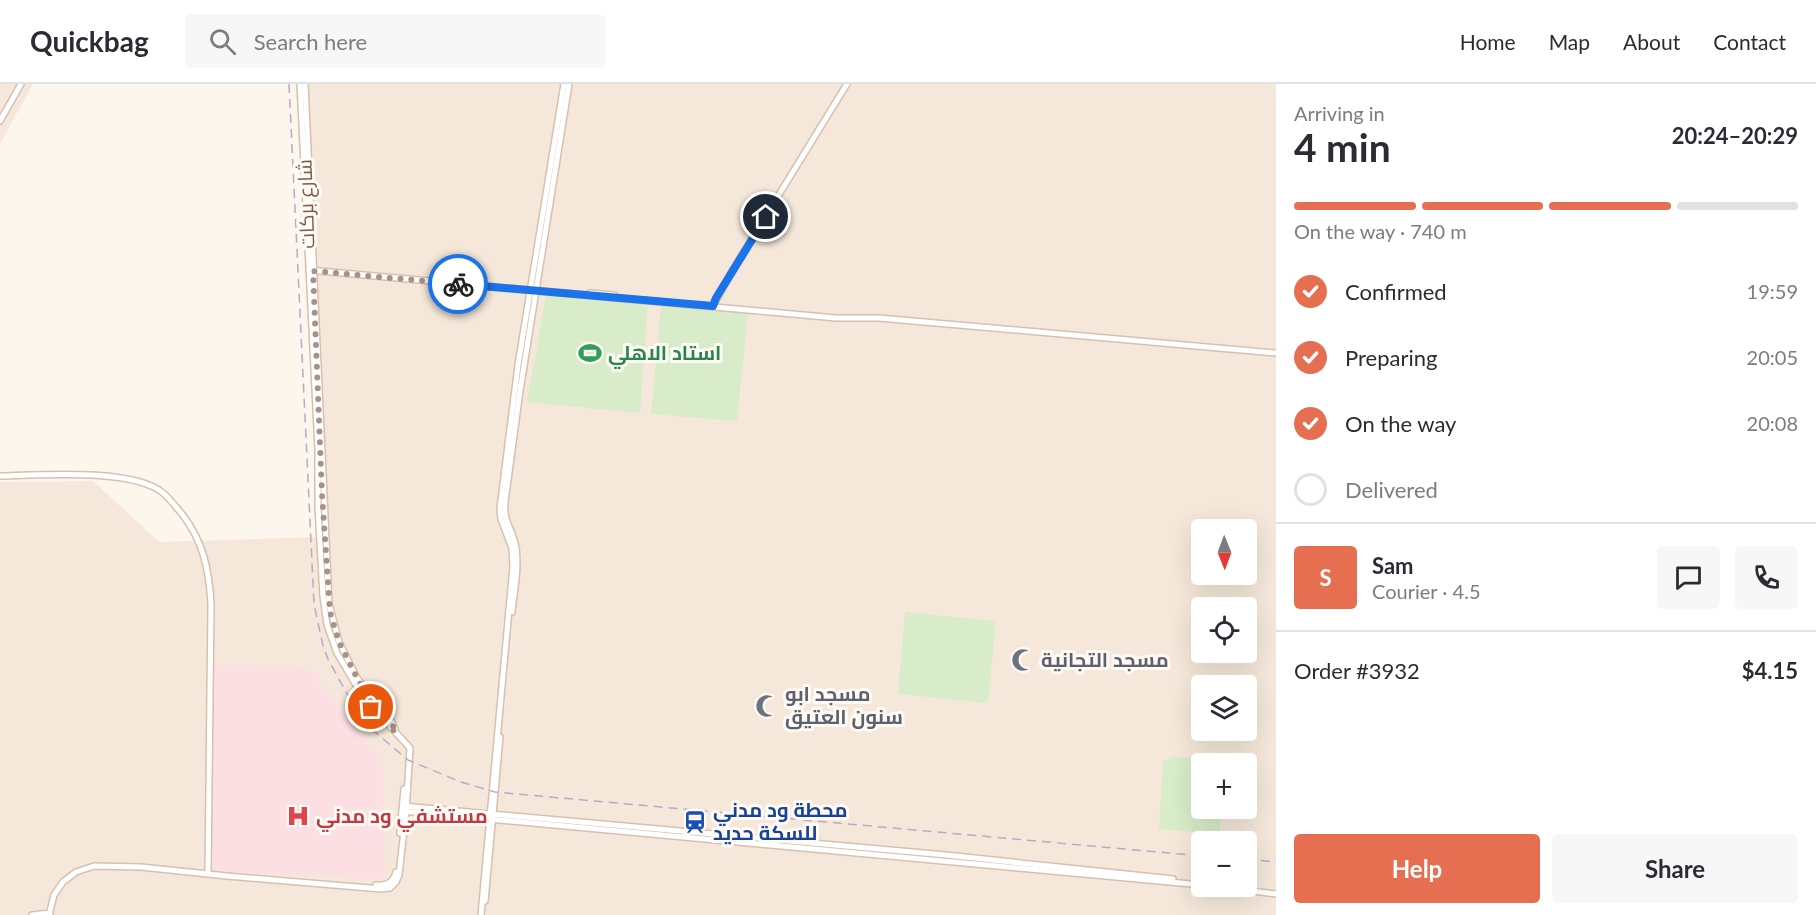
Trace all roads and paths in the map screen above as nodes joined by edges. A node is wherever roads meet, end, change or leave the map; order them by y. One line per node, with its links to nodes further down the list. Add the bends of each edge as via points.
1 (20, 84): 6 (street); 7 (street)
2 (300, 84): 8 (street, شارع بركات)
3 (305, 84): 8 (street, شارع بركات)
4 (567, 84): 9 (street)
5 (847, 84): 10 (street)
6 (0, 116)
7 (0, 121)
8 (311, 269): 9 (street); 13 (street, شارع بركات, via 325,616 337,653 357,687 410,748)
9 (533, 289): 10 (street); 14 (street, via 504,513 517,562)
10 (713, 305): 11 (street, via 880,315)
11 (1276, 352)
12 (0, 476): 15 (street, via 103,475 132,480 162,492 197,534 207,568 211,604)
13 (404, 809): 14 (street); 15 (street, via 395,874 389,886)
14 (491, 817): 16 (street, via 945,855); 22 (street)
15 (208, 873): 20 (street, via 122,865 89,867 59,887)
16 (1191, 883)
17 (1257, 889): 19 (street)
18 (1257, 890): 19 (street)
19 (1276, 892)
20 (49, 914): 21 (street)
21 (32, 915)
22 (483, 915)

